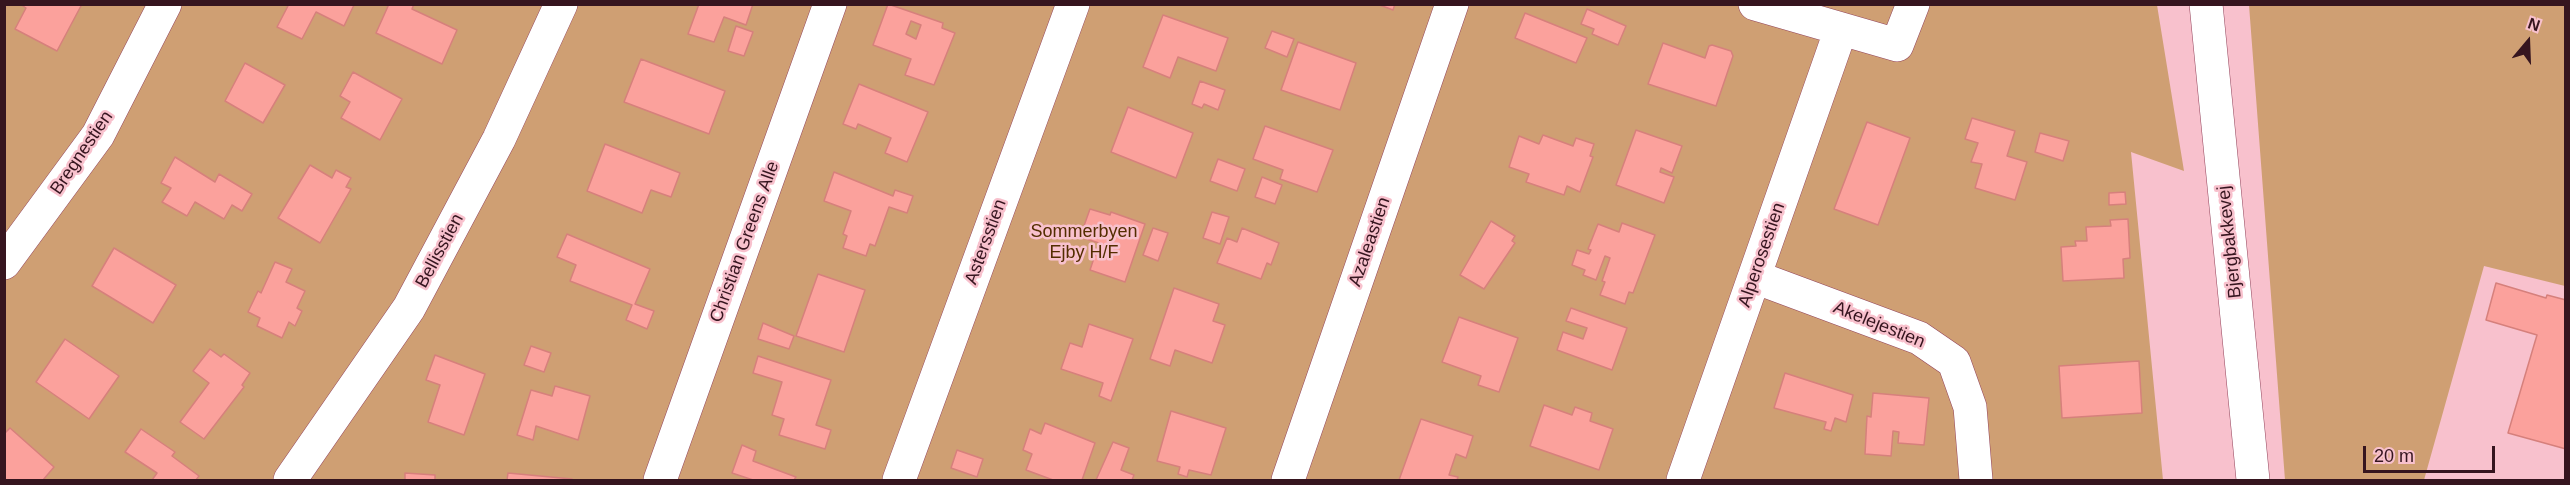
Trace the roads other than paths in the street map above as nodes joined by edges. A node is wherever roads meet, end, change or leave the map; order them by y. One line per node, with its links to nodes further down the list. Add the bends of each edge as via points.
1 (165, 4): 10 (street, Bregnestien, via 98,135)
2 (561, 4): 12 (street, Bellisstien, via 499,139 409,308)
3 (830, 4): 13 (street, Christian Greens Alle)
4 (1073, 4): 14 (street, Astersstien)
5 (1452, 4): 15 (street, Azaleastien)
6 (1755, 4): 9 (street)
7 (1913, 4): 9 (street, via 1897,45)
8 (2206, 4): 18 (street, Bjergbakkevej)
9 (1841, 29): 11 (street, Alperosestien)
10 (4, 263)
11 (1755, 277): 16 (street, Alperosestien); 17 (street, Akelejestien, via 1919,338 1954,362 1970,407)
12 (290, 480)
13 (660, 480)
14 (899, 480)
15 (1288, 480)
16 (1683, 480)
17 (1977, 480)
18 (2253, 480)

